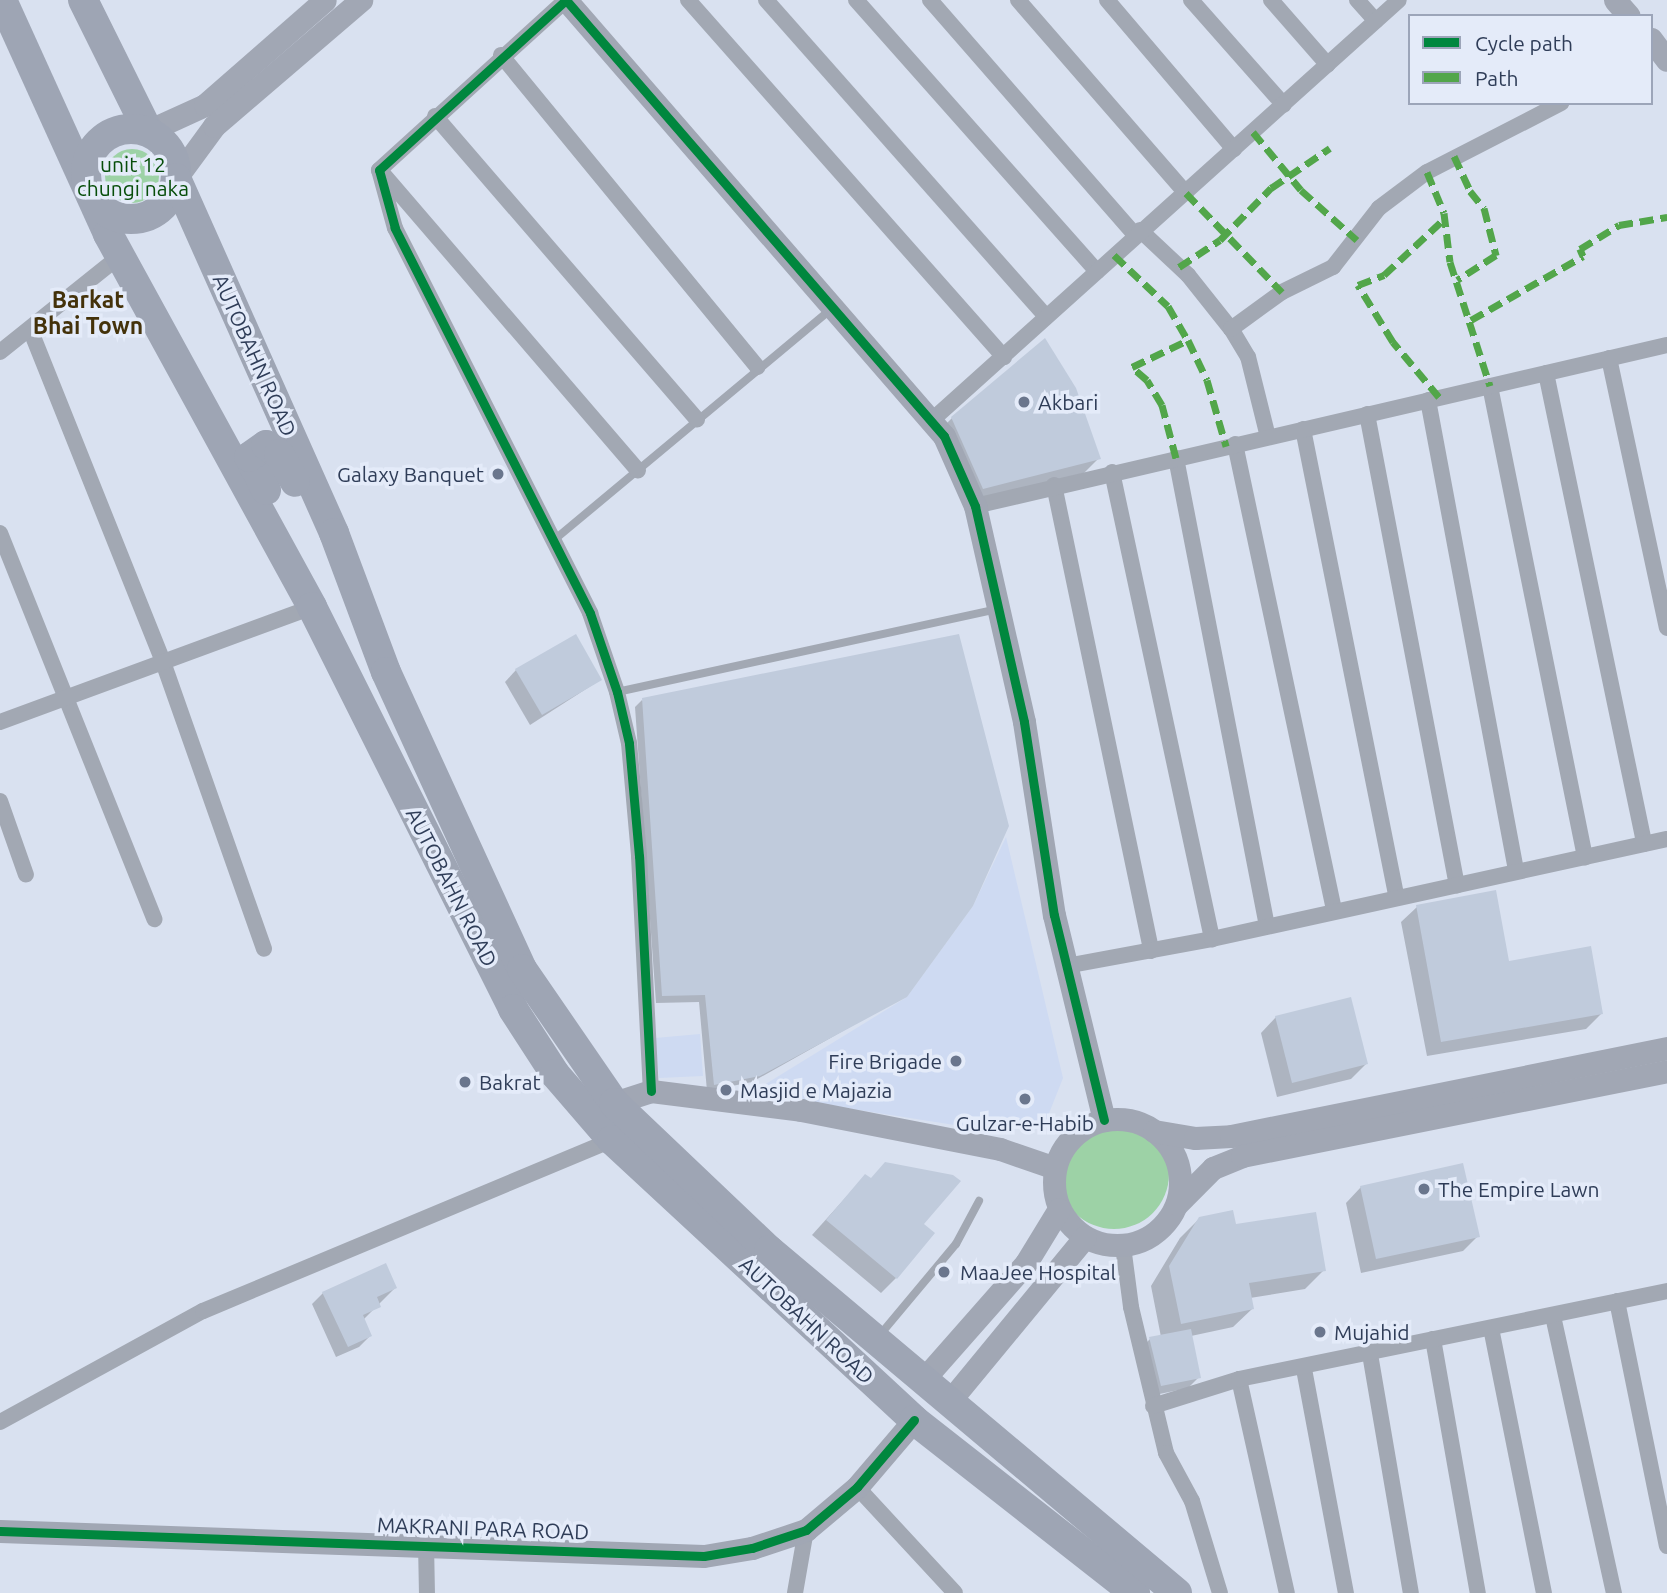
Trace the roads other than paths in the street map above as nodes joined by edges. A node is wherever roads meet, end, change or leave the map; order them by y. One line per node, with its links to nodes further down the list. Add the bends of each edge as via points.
1 (2, 0): 28 (highway, AUTOBAHN ROAD)
2 (83, 0): 24 (highway)
3 (325, 0): 24 (main road, via 205,105)
4 (361, 0): 27 (main road, via 214,126)
5 (566, 0): 19 (street); 33 (main road)
6 (688, 0): 39 (street)
7 (766, 0): 34 (street)
8 (856, 0): 32 (street)
9 (930, 0): 30 (street)
10 (1017, 0): 29 (street)
11 (1107, 0): 25 (street)
12 (1191, 0): 21 (street)
13 (1271, 0): 20 (street)
14 (1357, 0): 18 (street)
15 (1399, 0): 18 (street)
16 (1615, 0): 17 (main road)
17 (1627, 14)
18 (1376, 21): 20 (street)
19 (501, 55): 23 (street); 41 (street)
20 (1328, 65): 21 (street)
21 (1284, 105): 25 (street)
22 (1557, 105): 36 (street, via 1427,172 1379,208 1334,267 1282,292)
23 (435, 116): 26 (street); 46 (street)
24 (148, 131): 27 (highway, via 171,154); 28 (highway, via 127,129 101,139 86,164)
25 (1234, 149): 29 (street)
26 (379, 170): 52 (street); 58 (street, via 395,228)
27 (176, 178): 28 (highway, via 165,204 139,219 109,214); 57 (highway, AUTOBAHN ROAD)
28 (89, 192): 31 (highway, AUTOBAHN ROAD)
29 (1186, 193): 30 (street)
30 (1138, 233): 32 (street); 36 (street, via 1188,275)
31 (120, 256): 35 (street); 59 (highway, AUTOBAHN ROAD)
32 (1097, 271): 34 (street)
33 (833, 307): 41 (lane); 47 (main road)
34 (1046, 317): 39 (street)
35 (30, 329): 38 (street); 63 (street)
36 (1231, 329): 49 (street, via 1248,357)
37 (1667, 345): 40 (street)
38 (0, 352)
39 (1004, 357): 47 (street)
40 (1608, 358): 42 (street); 62 (street)
41 (757, 367): 46 (lane)
42 (1546, 373): 43 (street); 70 (street)
43 (1490, 386): 44 (street); 71 (street)
44 (1427, 400): 45 (street); 72 (street)
45 (1367, 414): 48 (street); 74 (street)
46 (697, 419): 52 (lane)
47 (931, 422): 55 (main road, via 944,436)
48 (1303, 429): 49 (street); 75 (street)
49 (1268, 437): 50 (street)
50 (1235, 444): 51 (street); 76 (street)
51 (1176, 458): 53 (street); 78 (street)
52 (638, 470): 58 (lane)
53 (1112, 472): 54 (street); 79 (street)
54 (1054, 485): 55 (street); 81 (street)
55 (975, 506): 61 (main road)
56 (0, 533): 65 (street)
57 (334, 533): 59 (highway, via 307,502 279,454 266,445 253,451 250,462 280,516); 86 (highway, AUTOBAHN ROAD, via 386,672 522,969)
58 (554, 540): 64 (street, via 590,613)
59 (283, 560): 60 (highway, AUTOBAHN ROAD)
60 (312, 607): 63 (street); 89 (highway, AUTOBAHN ROAD, via 513,1009 555,1074)
61 (997, 609): 64 (lane); 82 (main road, via 1024,722)
62 (1667, 628)
63 (163, 662): 65 (street); 80 (street)
64 (618, 692): 85 (street, via 629,743 639,856)
65 (65, 698): 66 (street); 77 (street)
66 (0, 722)
67 (0, 801): 68 (street)
68 (4, 821): 73 (street)
69 (1667, 839): 70 (street)
70 (1644, 844): 71 (street)
71 (1585, 858): 72 (street)
72 (1516, 871): 74 (street)
73 (26, 875)
74 (1457, 885): 75 (street)
75 (1396, 896): 76 (street)
76 (1334, 910): 78 (street)
77 (154, 919)
78 (1267, 924): 79 (street)
79 (1212, 939): 81 (street)
80 (264, 949)
81 (1151, 951): 82 (street)
82 (1066, 966): 87 (main road)
83 (1667, 1048): 88 (main road, via 1231,1136 1195,1138)
84 (1667, 1071): 92 (main road, via 1242,1156 1213,1168)
85 (651, 1091): 86 (main road); 90 (main road, via 800,1110 1000,1149)
86 (614, 1103): 101 (highway, AUTOBAHN ROAD, via 769,1250)
87 (1104, 1120): 88 (main road, via 1138,1123); 90 (main road, via 1072,1137)
88 (1154, 1130): 92 (main road, via 1178,1164)
89 (612, 1140): 108 (highway, AUTOBAHN ROAD); 109 (street, via 203,1311)
90 (1055, 1168): 93 (main road)
91 (979, 1201): 101 (lane, via 956,1244)
92 (1177, 1204): 95 (main road, via 1156,1233)
93 (1059, 1209): 94 (main road); 105 (main road, via 1026,1263)
94 (1085, 1237): 95 (main road); 106 (main road)
95 (1123, 1246): 107 (street)
96 (1667, 1291): 97 (street)
97 (1617, 1301): 98 (street); 114 (street)
98 (1553, 1316): 99 (street); 126 (street)
99 (1491, 1328): 100 (street); 125 (street)
100 (1433, 1339): 102 (street); 124 (street)
101 (875, 1340): 105 (highway, AUTOBAHN ROAD)
102 (1370, 1354): 103 (street); 123 (street)
103 (1304, 1369): 104 (street); 122 (street)
104 (1239, 1379): 107 (street); 121 (street)
105 (922, 1381): 106 (highway, AUTOBAHN ROAD)
106 (948, 1403): 119 (highway, AUTOBAHN ROAD)
107 (1153, 1406): 120 (street, via 1166,1453 1192,1501)
108 (914, 1420): 110 (main road, MAKRANI PARA ROAD); 118 (highway, AUTOBAHN ROAD)
109 (0, 1422)
110 (857, 1487): 111 (main road, MAKRANI PARA ROAD); 117 (street)
111 (806, 1530): 113 (main road, MAKRANI PARA ROAD, via 752,1548 704,1556); 116 (street)
112 (0, 1531): 113 (main road, MAKRANI PARA ROAD)
113 (426, 1543): 115 (street)
114 (1667, 1545)
115 (427, 1593)
116 (795, 1593)
117 (955, 1593)
118 (1135, 1593)
119 (1177, 1593)
120 (1220, 1593)
121 (1287, 1593)
122 (1346, 1593)
123 (1411, 1593)
124 (1478, 1593)
125 (1544, 1593)
126 (1614, 1593)

